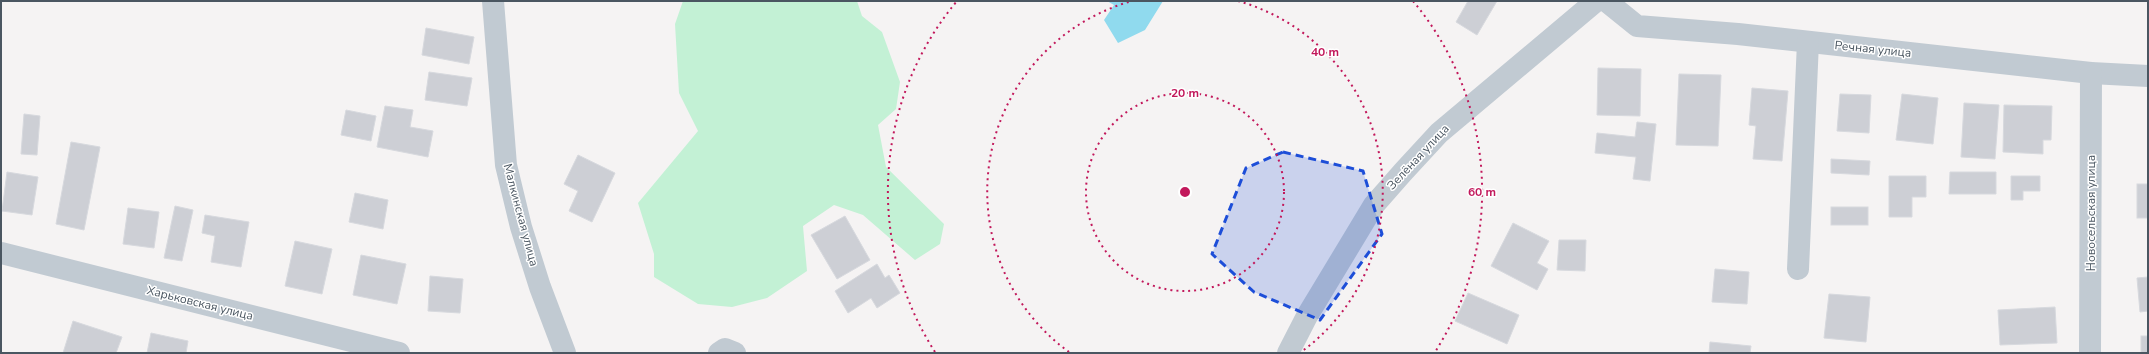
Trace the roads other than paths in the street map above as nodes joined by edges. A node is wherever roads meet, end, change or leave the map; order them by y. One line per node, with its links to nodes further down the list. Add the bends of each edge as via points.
1 (493, 1): 10 (street, Малкинская улица, via 506,165 521,227)
2 (1596, 1): 13 (street, Зелёная улица, via 1439,132 1374,205 1307,316)
3 (1606, 1): 4 (street, Речная улица, via 1637,26)
4 (1808, 42): 5 (street, Речная улица); 8 (street)
5 (2091, 73): 6 (street, Речная улица); 14 (street, Новосельская улица)
6 (2148, 76)
7 (1, 252): 9 (street, Харьковская улица)
8 (1798, 269)
9 (399, 353)
10 (565, 353)
11 (720, 353): 12 (street, via 725,349)
12 (735, 353)
13 (1288, 353)
14 (2090, 353)

